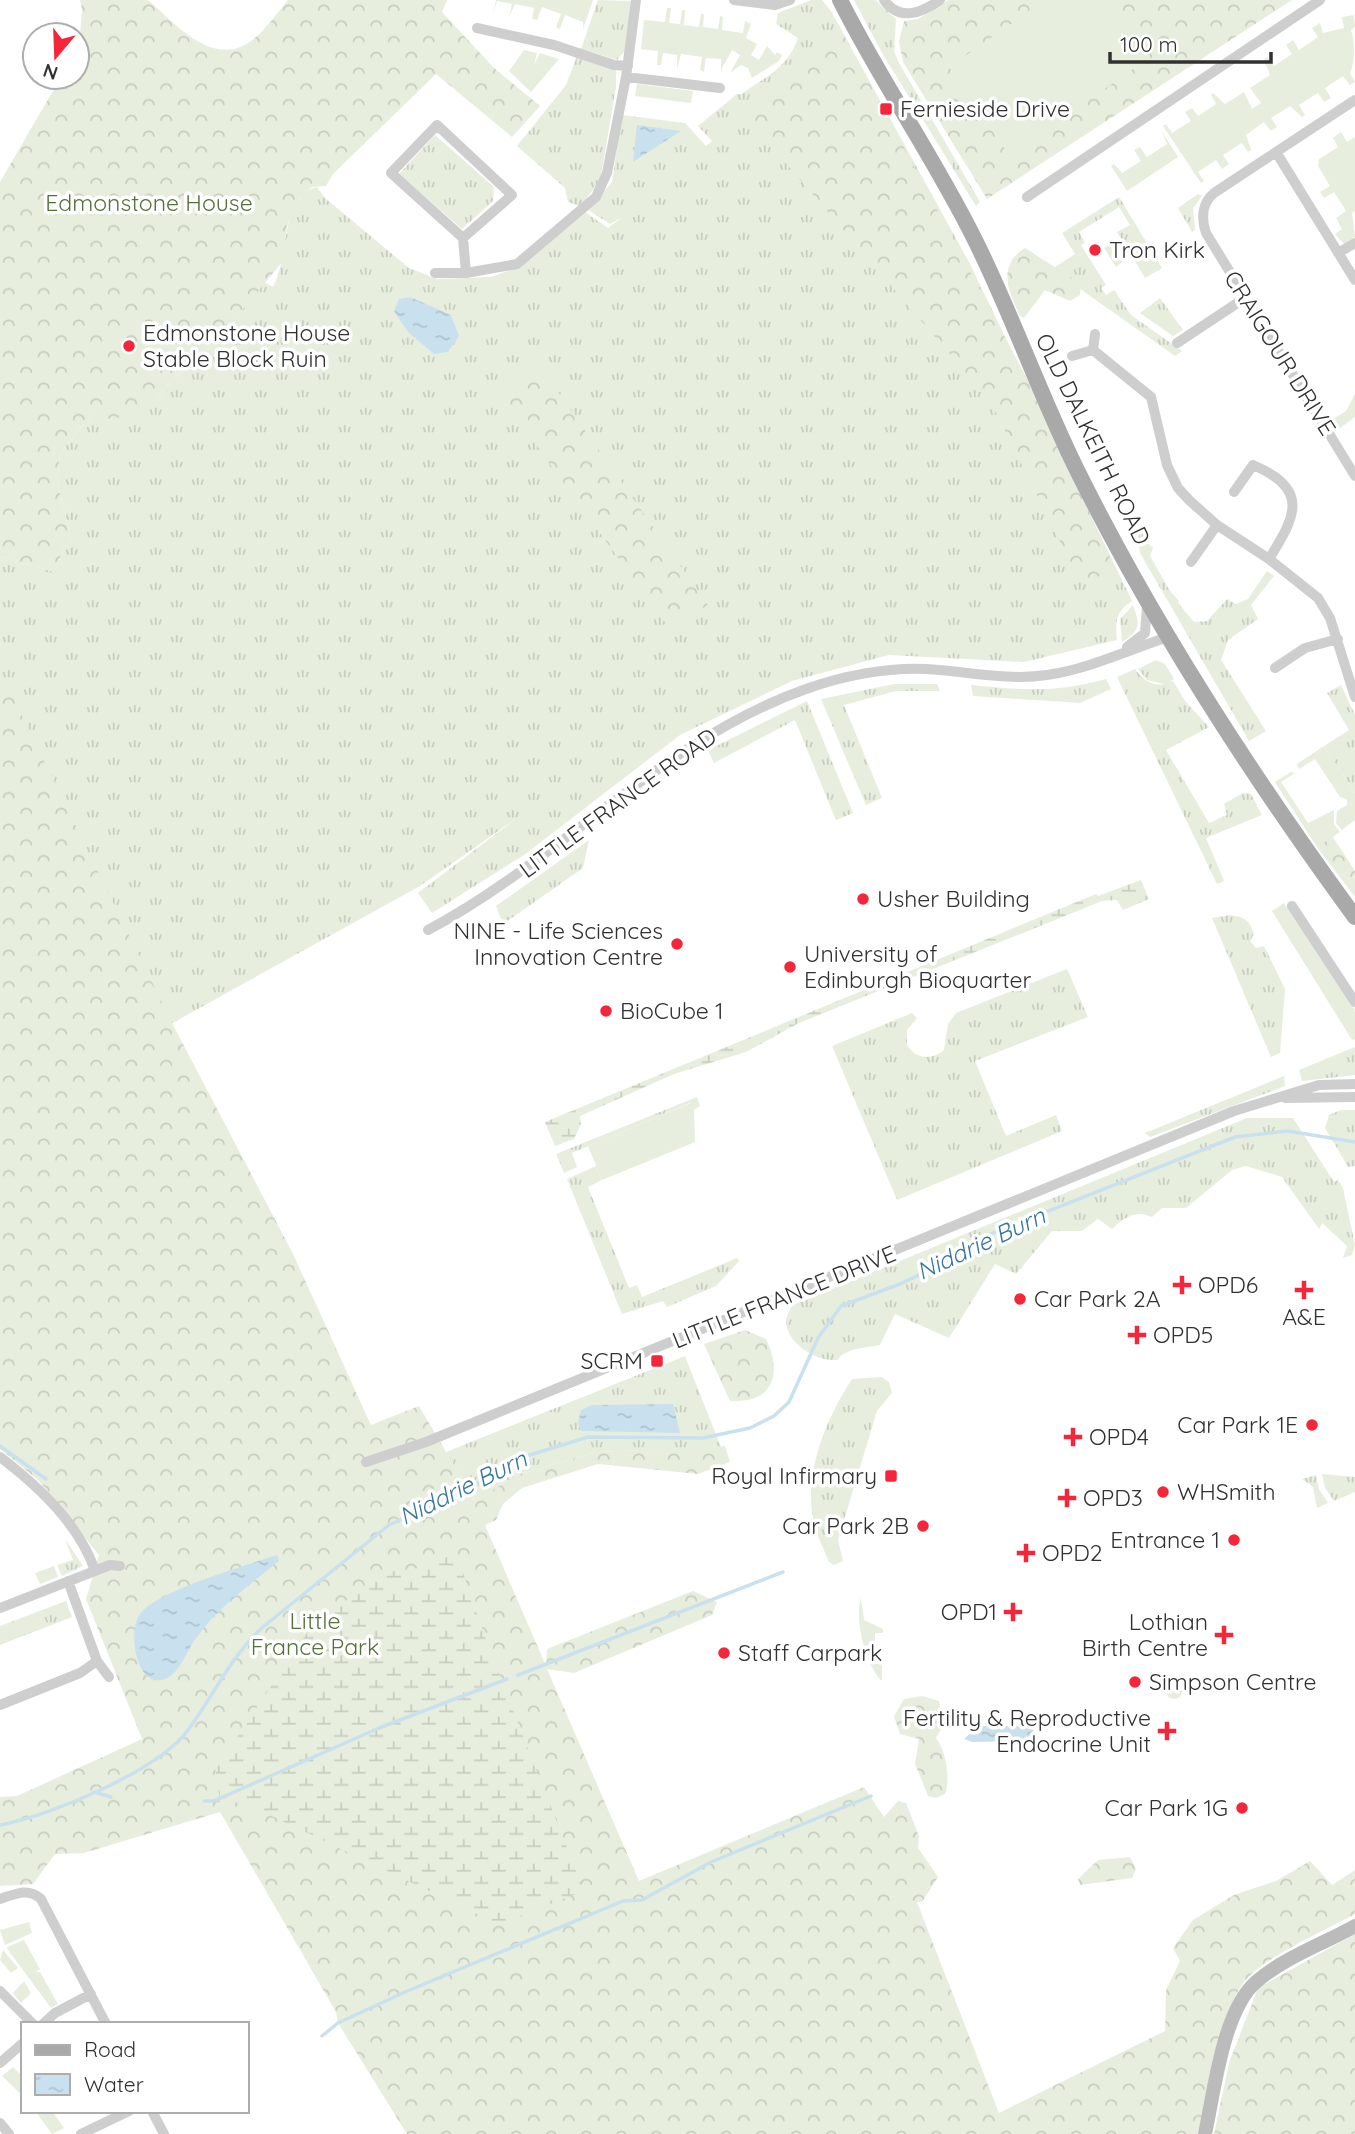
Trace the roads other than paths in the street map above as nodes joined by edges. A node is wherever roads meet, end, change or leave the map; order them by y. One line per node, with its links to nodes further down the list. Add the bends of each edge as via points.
1 (636, 0): 9 (street)
2 (734, 0): 3 (street, via 775,5)
3 (790, 0)
4 (840, 0): 30 (main road, OLD DALKEITH ROAD, via 975,240 1074,466)
5 (884, 0): 6 (street, via 903,13 919,13)
6 (940, 0)
7 (1320, 0): 13 (street)
8 (477, 28): 9 (street)
9 (627, 72): 10 (street); 18 (street, via 607,173 596,197 517,264)
10 (720, 88)
11 (1355, 100): 12 (street, CRAIGOUR DRIVE)
12 (1276, 152): 16 (street); 20 (street, CRAIGOUR DRIVE, via 1213,193 1204,209 1206,233)
13 (1027, 197)
14 (463, 238): 14 (street, via 512,195 437,125 391,173); 18 (street)
15 (1355, 243): 16 (street)
16 (1338, 253): 19 (street)
17 (435, 273): 18 (street)
18 (466, 273)
19 (1355, 280)
20 (1245, 298): 22 (street); 25 (street, CRAIGOUR DRIVE)
21 (1095, 334): 23 (street)
22 (1177, 343)
23 (1093, 350): 24 (street); 27 (street, via 1151,397 1171,476)
24 (1072, 356)
25 (1355, 476)
26 (1234, 492): 28 (street, via 1253,460 1289,491 1295,508)
27 (1217, 525): 28 (street); 29 (street)
28 (1269, 559): 32 (street, via 1318,598)
29 (1191, 562)
30 (1147, 598): 31 (main road, OLD DALKEITH ROAD); 33 (street, LITTLE FRANCE ROAD, via 1145,633)
31 (1168, 637): 33 (street, LITTLE FRANCE ROAD); 37 (main road, OLD DALKEITH ROAD, via 1256,778)
32 (1338, 639): 34 (street, via 1305,648); 35 (street)
33 (1103, 660): 38 (street, LITTLE FRANCE ROAD, via 1045,676 921,669 882,672 804,689 691,746 527,869)
34 (1275, 668)
35 (1355, 697)
36 (1292, 906): 39 (street)
37 (1355, 917)
38 (428, 930)
39 (1355, 1002)
40 (1355, 1084): 42 (street, LITTLE FRANCE DRIVE, via 1320,1085)
41 (1355, 1097): 42 (street, LITTLE FRANCE DRIVE)
42 (1279, 1098): 44 (street, LITTLE FRANCE DRIVE, via 1234,1111 426,1443)
43 (0, 1457): 46 (street, via 57,1510 86,1549)
44 (366, 1461)
45 (120, 1566): 46 (street)
46 (95, 1571): 47 (street)
47 (68, 1581): 48 (street); 49 (street)
48 (0, 1608)
49 (97, 1661): 50 (street); 51 (street, via 80,1673)
50 (109, 1677)
51 (0, 1704)
52 (0, 1899): 55 (street, via 23,1891 41,1899)
53 (1355, 1926): 67 (street, via 1255,1982 1241,2000 1220,2062)
54 (0, 1991): 56 (street)
55 (90, 1994): 57 (street); 58 (street)
56 (31, 2022)
57 (45, 2022)
58 (105, 2022)
59 (21, 2045): 60 (street)
60 (0, 2063)
61 (125, 2113): 66 (street)
62 (153, 2113): 64 (street)
63 (0, 2123): 65 (street)
64 (161, 2129)
65 (9, 2134)
66 (81, 2134)
67 (1205, 2134)

